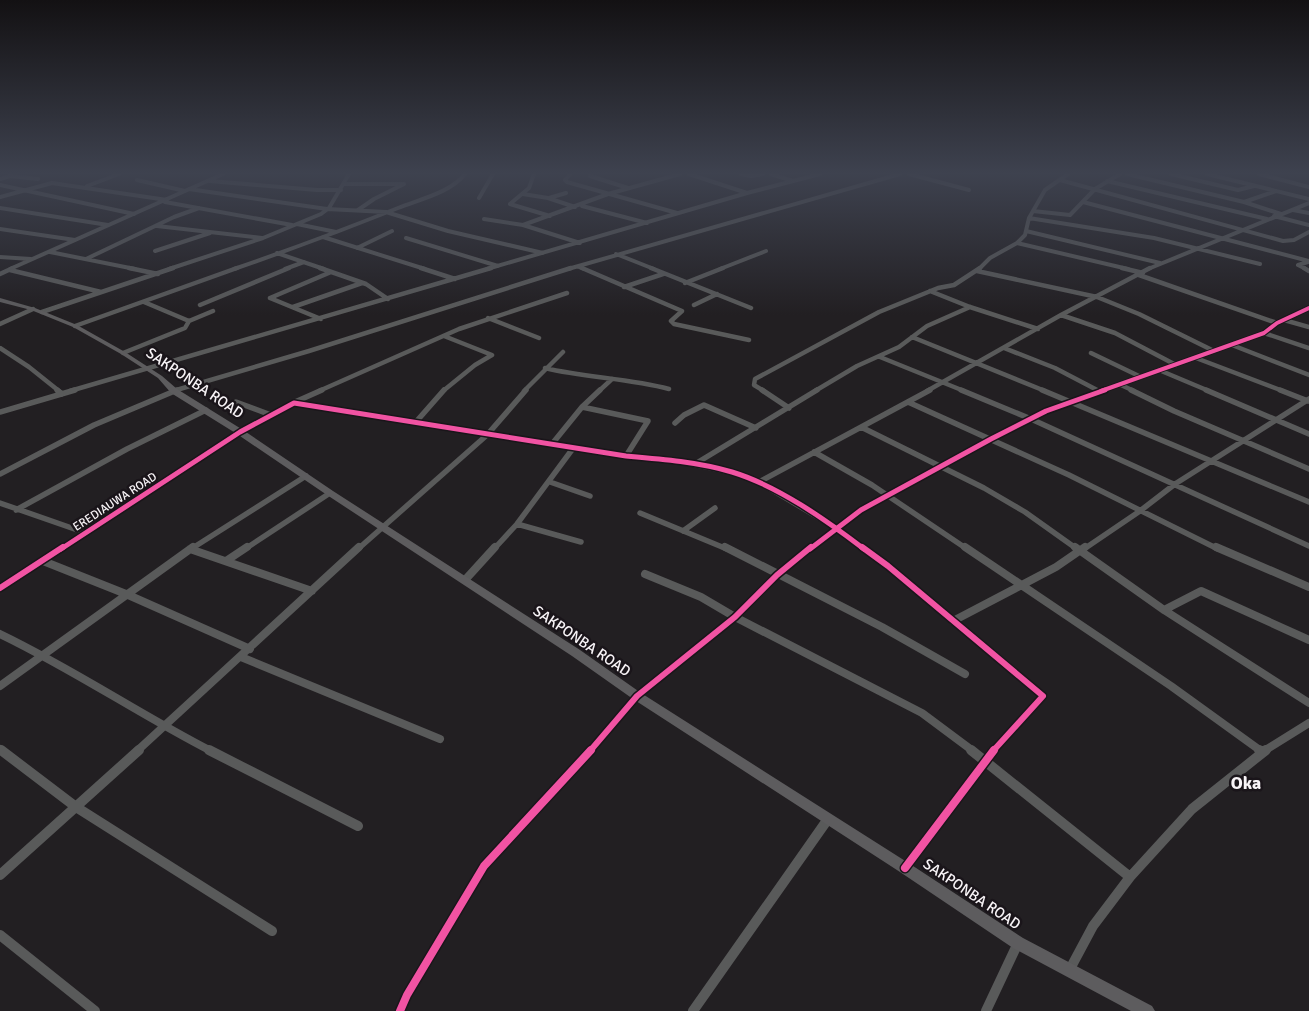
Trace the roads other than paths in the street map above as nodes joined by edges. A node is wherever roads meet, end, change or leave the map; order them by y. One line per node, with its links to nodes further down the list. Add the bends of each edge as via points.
1 (78, 221): 21 (street)
2 (119, 221): 21 (street)
3 (167, 221): 22 (street)
4 (274, 221): 20 (street)
5 (303, 221): 20 (street)
6 (364, 221): 29 (street)
7 (416, 221): 45 (street)
8 (496, 221): 23 (street)
9 (536, 221): 23 (street)
10 (642, 221): 19 (street)
11 (655, 221): 19 (street)
12 (733, 221): 46 (street)
13 (1029, 221): 28 (street)
14 (1050, 221): 40 (street)
15 (1153, 221): 35 (street)
16 (1210, 221): 26 (street)
17 (1261, 221): 26 (street)
18 (1292, 221): 24 (street)
19 (649, 223): 37 (street)
20 (294, 225): 29 (street); 33 (street)
21 (109, 226): 36 (street)
22 (156, 226): 31 (street); 49 (street)
23 (523, 226): 37 (street)
24 (1309, 226)
25 (0, 229): 36 (street)
26 (1241, 230): 30 (street, via 1288,242); 35 (street)
27 (392, 231): 39 (street)
28 (1026, 231): 38 (street); 52 (street)
29 (338, 232): 32 (street)
30 (1309, 232)
31 (207, 233): 33 (street); 41 (street)
32 (323, 237): 39 (street); 44 (street)
33 (263, 238): 61 (street)
34 (406, 238): 54 (street)
35 (1219, 239): 40 (street); 51 (street)
36 (76, 240): 43 (street)
37 (580, 243): 45 (street)
38 (1017, 243): 57 (street, via 990,258); 63 (street)
39 (357, 248): 64 (street)
40 (1197, 248): 52 (street); 53 (street)
41 (155, 251)
42 (766, 251): 66 (street)
43 (48, 252): 48 (street); 49 (street)
44 (276, 253): 50 (street); 75 (street)
45 (544, 253): 54 (street)
46 (616, 254): 55 (street); 62 (street)
47 (0, 257): 48 (street)
48 (32, 259): 56 (street)
49 (86, 259): 61 (street)
50 (304, 262): 59 (street); 85 (street, via 201,303 213,311)
51 (1309, 262): 58 (street, via 1298,265)
52 (1160, 264): 63 (street)
53 (1260, 264)
54 (498, 266): 64 (street)
55 (579, 267): 67 (street); 117 (street)
56 (10, 270): 60 (street); 69 (street)
57 (977, 271): 68 (street, via 954,284); 72 (street)
58 (1309, 271)
59 (331, 272): 65 (street); 77 (street, via 270,298)
60 (0, 274)
61 (159, 274): 69 (street)
62 (663, 274): 66 (street); 67 (street)
63 (1141, 274): 72 (street); 86 (street)
64 (456, 280): 73 (street)
65 (362, 283): 73 (street); 77 (street)
66 (686, 283): 71 (street)
67 (624, 287): 95 (street, via 682,311 671,321 674,324)
68 (930, 291): 78 (street); 126 (street, via 879,312 755,379 754,385)
69 (102, 292): 81 (street)
70 (567, 293): 84 (street)
71 (717, 294): 76 (street); 79 (street)
72 (1097, 297): 82 (street); 100 (street)
73 (388, 299): 83 (street)
74 (0, 300): 81 (main road, SAKPONBA ROAD)
75 (144, 302): 85 (street); 88 (street)
76 (694, 305)
77 (293, 306): 83 (street)
78 (970, 307): 90 (street); 93 (street, via 927,326)
79 (751, 308)
80 (1309, 308): 86 (street)
81 (37, 311): 87 (street); 88 (main road, SAKPONBA ROAD)
82 (1061, 316): 90 (street); 107 (street, via 1115,333)
83 (321, 318): 109 (street)
84 (488, 318): 92 (street); 94 (street)
85 (189, 321): 102 (street, via 185,328)
86 (1280, 322): 89 (street); 91 (street)
87 (0, 324)
88 (75, 326): 102 (main road, SAKPONBA ROAD)
89 (1309, 327)
90 (1038, 329): 98 (street)
91 (1264, 333): 96 (street); 99 (street)
92 (444, 336): 124 (street); 132 (street, via 492,355 452,383)
93 (912, 337): 104 (street); 106 (street)
94 (539, 338)
95 (749, 340)
96 (1232, 345): 100 (street); 111 (street)
97 (0, 348): 119 (street)
98 (1004, 348): 106 (street); 118 (street, via 1056,368)
99 (1309, 348)
100 (1214, 351): 105 (street)
101 (563, 352): 108 (street)
102 (124, 353): 109 (main road, SAKPONBA ROAD)
103 (1092, 353): 112 (street)
104 (880, 357): 114 (street); 126 (street, via 857,366)
105 (1196, 358): 107 (street); 120 (street)
106 (976, 364): 114 (street); 123 (street)
107 (1176, 365): 110 (street)
108 (545, 368): 113 (street); 138 (street)
109 (148, 369): 117 (main road, SAKPONBA ROAD); 119 (street)
110 (1159, 370): 112 (street); 131 (street)
111 (1309, 375)
112 (1141, 377): 115 (street)
113 (612, 379): 116 (street); 125 (street)
114 (943, 383): 122 (street); 130 (street)
115 (1121, 385): 118 (street); 140 (street)
116 (669, 389)
117 (174, 390): 127 (main road, SAKPONBA ROAD); 149 (street, via 94,425)
118 (1099, 391): 123 (street)
119 (62, 394): 128 (street)
120 (1308, 400): 131 (street)
121 (236, 402): 129 (street)
122 (908, 402): 134 (street); 139 (street)
123 (1068, 402): 130 (street); 145 (street)
124 (294, 403): 129 (street); 132 (street)
125 (582, 407): 141 (street); 144 (street, via 648,421)
126 (789, 408): 135 (street)
127 (206, 410): 136 (main road, SAKPONBA ROAD); 160 (street)
128 (0, 412)
129 (271, 415): 136 (street)
130 (1031, 419): 139 (street); 153 (street)
131 (1277, 420): 137 (street); 140 (street)
132 (415, 423): 138 (street)
133 (675, 423): 135 (street, via 704,405)
134 (861, 427): 143 (street); 147 (street)
135 (756, 428): 146 (street)
136 (240, 432): 150 (main road, SAKPONBA ROAD); 167 (street, EREDIAUWA ROAD)
137 (1309, 434)
138 (488, 435): 141 (street); 164 (street)
139 (991, 439): 147 (street); 161 (street)
140 (1243, 440): 145 (street); 148 (street)
141 (552, 444): 142 (street)
142 (574, 447): 144 (street); 151 (street)
143 (814, 452): 152 (street); 155 (street)
144 (626, 456): 146 (street)
145 (1212, 461): 153 (street); 157 (street)
146 (695, 464): 152 (street)
147 (941, 467): 155 (street); 171 (street, via 1025,512)
148 (1309, 469)
149 (0, 474)
150 (306, 476): 154 (main road, SAKPONBA ROAD); 170 (street)
151 (550, 482): 156 (street); 163 (street)
152 (759, 482): 165 (street)
153 (1174, 484): 161 (street); 169 (street)
154 (330, 493): 164 (main road, SAKPONBA ROAD); 173 (street)
155 (887, 495): 165 (street); 178 (street)
156 (590, 496)
157 (1309, 502)
158 (0, 503): 160 (street)
159 (714, 508): 166 (street)
160 (16, 510): 167 (street)
161 (1140, 511): 171 (street); 179 (street)
162 (640, 513): 166 (street)
163 (517, 524): 168 (street); 176 (street)
164 (382, 526): 176 (main road, SAKPONBA ROAD); 180 (street)
165 (836, 528): 175 (street); 184 (street, via 888,566)
166 (683, 531): 175 (street, via 720,545)
167 (86, 533): 172 (street, EREDIAUWA ROAD)
168 (581, 542)
169 (1309, 546)
170 (190, 548): 173 (street); 181 (street)
171 (1080, 550): 178 (street); 182 (street)
172 (42, 561): 177 (street, EREDIAUWA ROAD); 181 (street)
173 (226, 561): 180 (street)
174 (645, 574): 183 (street, via 702,597)
175 (777, 575): 183 (street); 190 (street, via 882,627)
176 (465, 580): 192 (main road, SAKPONBA ROAD)
177 (2, 584)
178 (1022, 586): 184 (street); 198 (street, via 1171,686)
179 (1309, 587)
180 (312, 591): 187 (street)
181 (126, 594): 187 (street); 188 (street)
182 (1164, 610): 186 (street, via 1201,591); 193 (street)
183 (735, 617): 192 (street); 199 (street, via 922,713)
184 (953, 621): 199 (street, via 1043,696)
185 (0, 634): 188 (street)
186 (1309, 640)
187 (250, 649): 189 (street)
188 (44, 655): 191 (street); 195 (street)
189 (241, 657): 195 (street); 196 (street)
190 (966, 674)
191 (0, 686)
192 (637, 696): 201 (main road, SAKPONBA ROAD); 211 (street, via 484,866)
193 (1309, 703)
194 (1309, 723): 198 (street)
195 (164, 728): 200 (street); 202 (street)
196 (440, 739)
197 (0, 749): 200 (street)
198 (1262, 752): 205 (street, via 1192,809)
199 (985, 760): 203 (street); 205 (street)
200 (76, 807): 204 (street); 206 (street)
201 (828, 819): 203 (main road, SAKPONBA ROAD); 212 (street)
202 (358, 826)
203 (905, 868): 208 (main road, SAKPONBA ROAD)
204 (0, 875)
205 (1130, 877): 209 (street, via 1093,926)
206 (272, 931)
207 (0, 935): 210 (street)
208 (1018, 942): 209 (main road, SAKPONBA ROAD); 213 (street)
209 (1070, 968): 214 (main road, SAKPONBA ROAD)
210 (95, 1011)
211 (400, 1011)
212 (693, 1011)
213 (986, 1011)
214 (1147, 1011)

